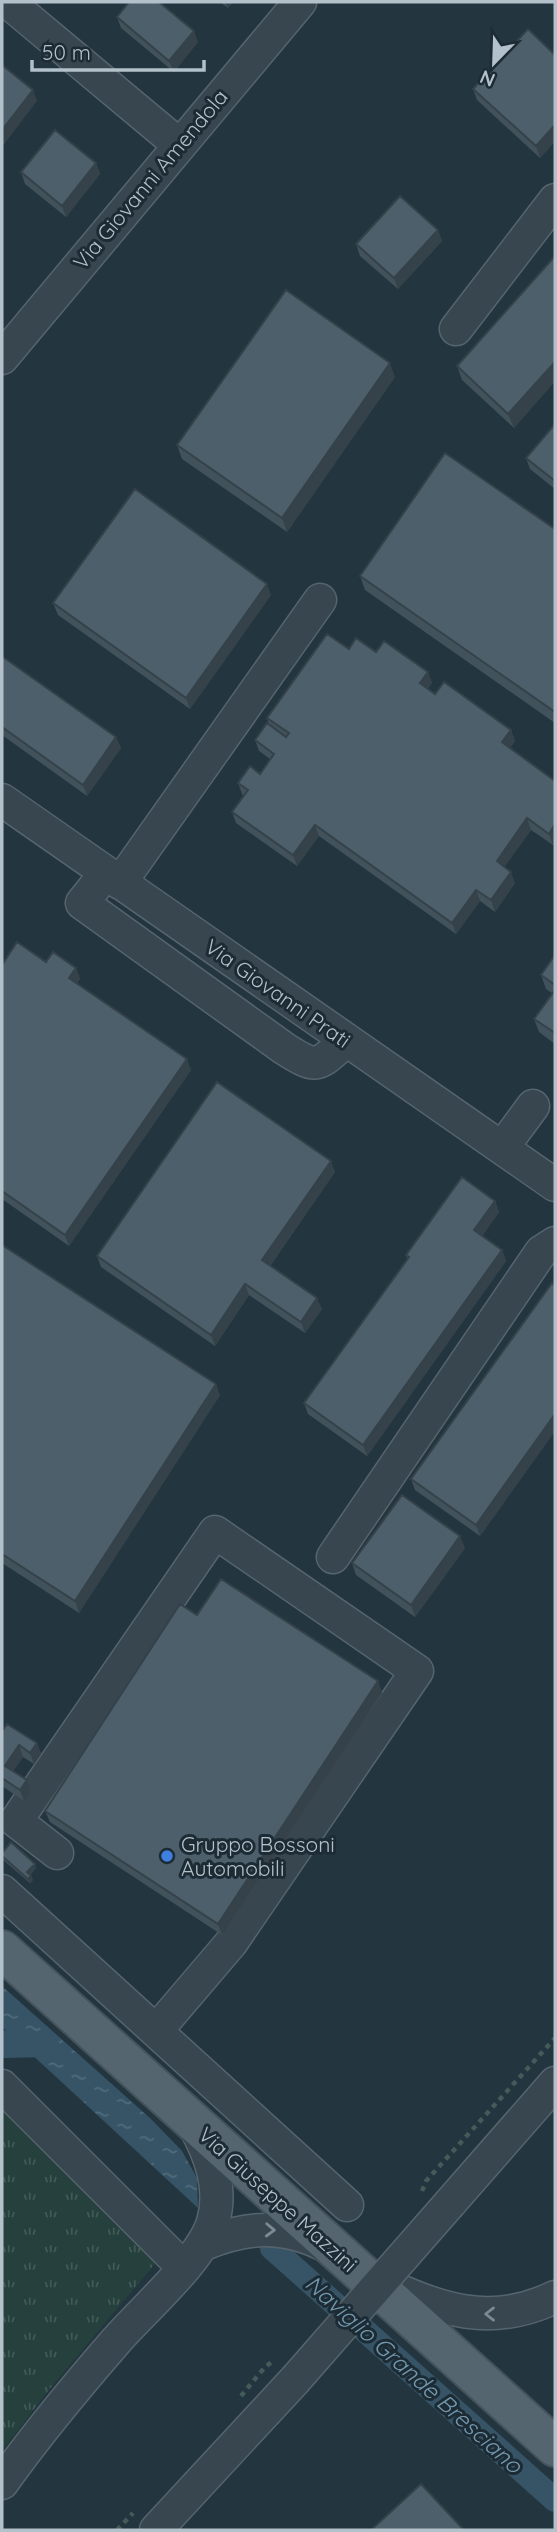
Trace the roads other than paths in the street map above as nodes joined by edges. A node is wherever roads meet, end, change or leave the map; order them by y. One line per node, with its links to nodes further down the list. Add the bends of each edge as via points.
1 (8, 2): 3 (street)
2 (300, 2): 3 (street, Via Giovanni Amendola)
3 (178, 144): 6 (street, Via Giovanni Amendola)
4 (555, 200): 5 (street)
5 (456, 329)
6 (2, 358)
7 (320, 600): 9 (street)
8 (2, 800): 9 (street, Via Giovanni Prati)
9 (113, 878): 10 (street, Via Giovanni Prati); 10 (street, via 82,903 285,1049 312,1063 323,1060)
10 (347, 1040): 12 (street, Via Giovanni Prati)
11 (533, 1106): 12 (street)
12 (502, 1148): 13 (street, Via Giovanni Prati)
13 (555, 1185)
14 (555, 1243): 15 (street, via 541,1252)
15 (333, 1557)
16 (57, 1853): 20 (street, via 16,1822 215,1532 417,1671 231,1943 204,1966)
17 (13, 1901): 18 (street); 20 (street)
18 (2, 1934)
19 (2, 1950): 23 (main road, Via Giuseppe Mazzini)
20 (156, 2031): 24 (street)
21 (555, 2083): 30 (street, bridge, via 436,2197 295,2380)
22 (2, 2086): 25 (street)
23 (191, 2121): 25 (street, via 214,2169 216,2195 213,2220); 26 (main road, Via Giuseppe Mazzini)
24 (347, 2205)
25 (193, 2256): 26 (street, one-way to 26, via 229,2234 283,2231 310,2238); 29 (street, via 115,2342)
26 (349, 2262): 27 (street, one-way to 26, via 513,2312 468,2313 415,2298); 28 (main road, Via Giuseppe Mazzini)
27 (555, 2297)
28 (555, 2447)
29 (2, 2483)
30 (156, 2530)

